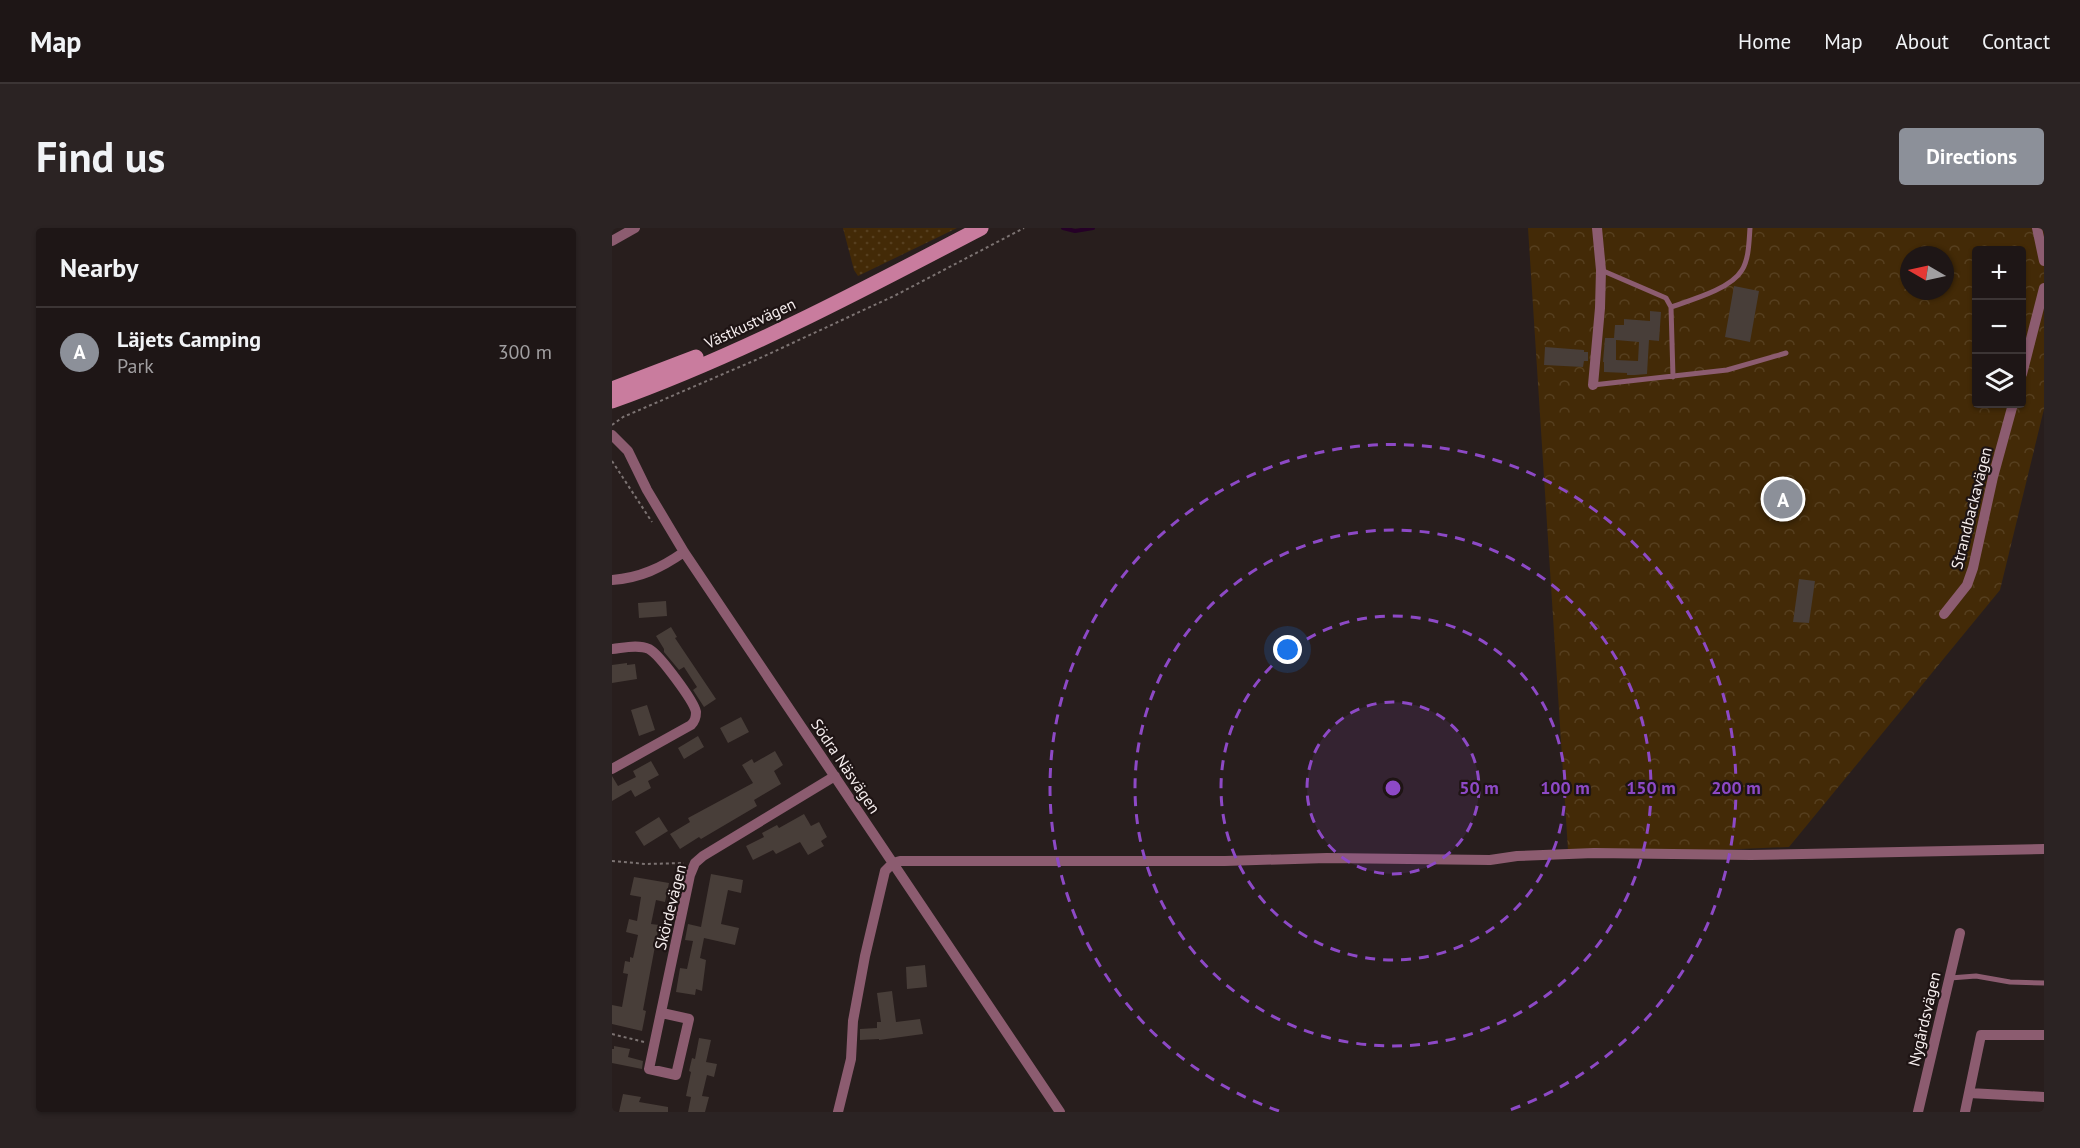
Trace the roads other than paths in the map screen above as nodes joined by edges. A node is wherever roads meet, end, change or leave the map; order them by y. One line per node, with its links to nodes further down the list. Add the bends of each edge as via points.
1 (635, 228): 6 (street)
2 (981, 228): 9 (main road, Västkustvägen)
3 (1597, 228): 8 (street)
4 (1750, 228): 11 (lane, via 1742,272 1702,297)
5 (2037, 228): 7 (street)
6 (612, 241)
7 (2044, 261)
8 (1600, 270): 11 (lane, via 1666,298); 15 (street)
9 (900, 271): 16 (main road, Västkustvägen); 17 (main road, Västkustvägen, via 752,343)
10 (2044, 288): 13 (street)
11 (1671, 307): 14 (lane)
12 (1786, 353): 14 (lane, via 1727,370)
13 (2026, 358)
14 (1673, 377): 15 (lane)
15 (1593, 385)
16 (612, 389)
17 (612, 401)
18 (2012, 408): 22 (street, Strandbackavägen, via 1973,568 1967,585)
19 (612, 435): 20 (street, Södra Näsvägen, via 628,451)
20 (684, 552): 21 (street, via 643,575); 25 (street, Södra Näsvägen)
21 (612, 580)
22 (1944, 614)
23 (612, 649): 24 (street, via 642,647 654,653 696,714 691,725)
24 (612, 768)
25 (835, 776): 27 (street, Södra Näsvägen); 31 (street, Skördevägen, via 695,863)
26 (2044, 849): 27 (street, via 1731,855 1594,853 1490,860)
27 (893, 863): 35 (street, via 885,871 865,956 853,1021 851,1059); 36 (street, Södra Näsvägen)
28 (1960, 933): 29 (street, Nygårdsvägen)
29 (1950, 978): 30 (lane, via 1976,976); 37 (street, Nygårdsvägen)
30 (2044, 983)
31 (662, 1013): 31 (street, Skördevägen, via 649,1070 676,1075 689,1019)
32 (2044, 1035): 33 (street, via 1981,1035)
33 (1969, 1093): 34 (street); 38 (street)
34 (2044, 1097)
35 (838, 1112)
36 (1060, 1112)
37 (1918, 1112)
38 (1965, 1112)

